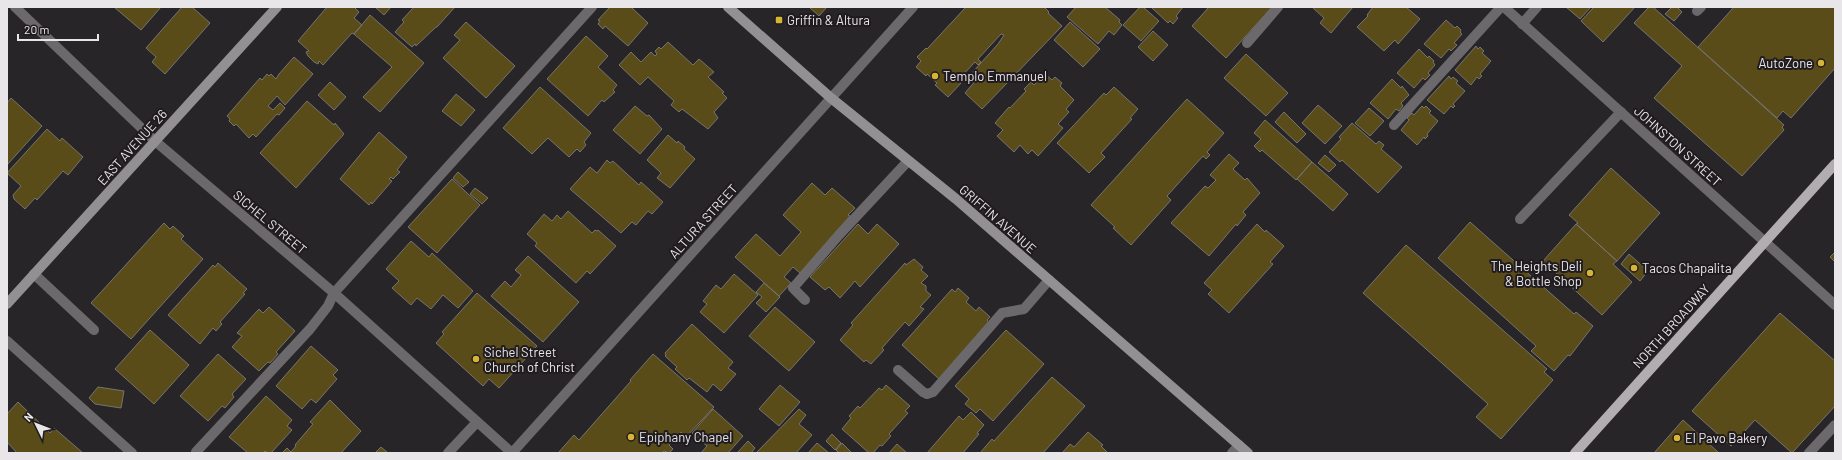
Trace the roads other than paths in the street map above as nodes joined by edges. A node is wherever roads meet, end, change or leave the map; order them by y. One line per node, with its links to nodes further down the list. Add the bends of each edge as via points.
1 (15, 7): 14 (street, SICHEL STREET)
2 (277, 7): 14 (street, EAST AVENUE 26)
3 (592, 7): 21 (street)
4 (728, 7): 11 (street, GRIFFIN AVENUE)
5 (913, 7): 11 (street, ALTURA STREET)
6 (1278, 7): 10 (street)
7 (1502, 7): 9 (street, JOHNSTON STREET); 13 (street)
8 (1537, 7): 9 (street)
9 (1522, 24): 12 (street, JOHNSTON STREET)
10 (1246, 43)
11 (831, 98): 15 (street, GRIFFIN AVENUE); 34 (street, ALTURA STREET)
12 (1621, 112): 17 (street); 18 (street, JOHNSTON STREET)
13 (1394, 125)
14 (156, 141): 19 (street, EAST AVENUE 26); 21 (street, SICHEL STREET)
15 (908, 161): 20 (street, GRIFFIN AVENUE); 22 (street, via 838,235 793,288)
16 (1835, 164): 18 (main road, NORTH BROADWAY)
17 (1520, 218)
18 (1765, 242): 24 (street, JOHNSTON STREET); 37 (main road, NORTH BROADWAY)
19 (34, 274): 23 (street, EAST AVENUE 26); 25 (street)
20 (1049, 280): 27 (street, via 1024,308 1002,313 933,392 923,392); 30 (street, GRIFFIN AVENUE)
21 (334, 293): 28 (street, SICHEL STREET); 31 (street, via 328,306 310,329)
22 (804, 300)
23 (7, 304)
24 (1835, 305)
25 (94, 330)
26 (7, 341): 32 (street)
27 (898, 370)
28 (477, 422): 33 (street); 34 (street, SICHEL STREET)
29 (1835, 425): 38 (street)
30 (1239, 445): 35 (street); 36 (street, GRIFFIN AVENUE)
31 (196, 452)
32 (132, 453)
33 (448, 453)
34 (512, 453)
35 (1232, 453)
36 (1248, 453)
37 (1575, 453)
38 (1809, 453)

